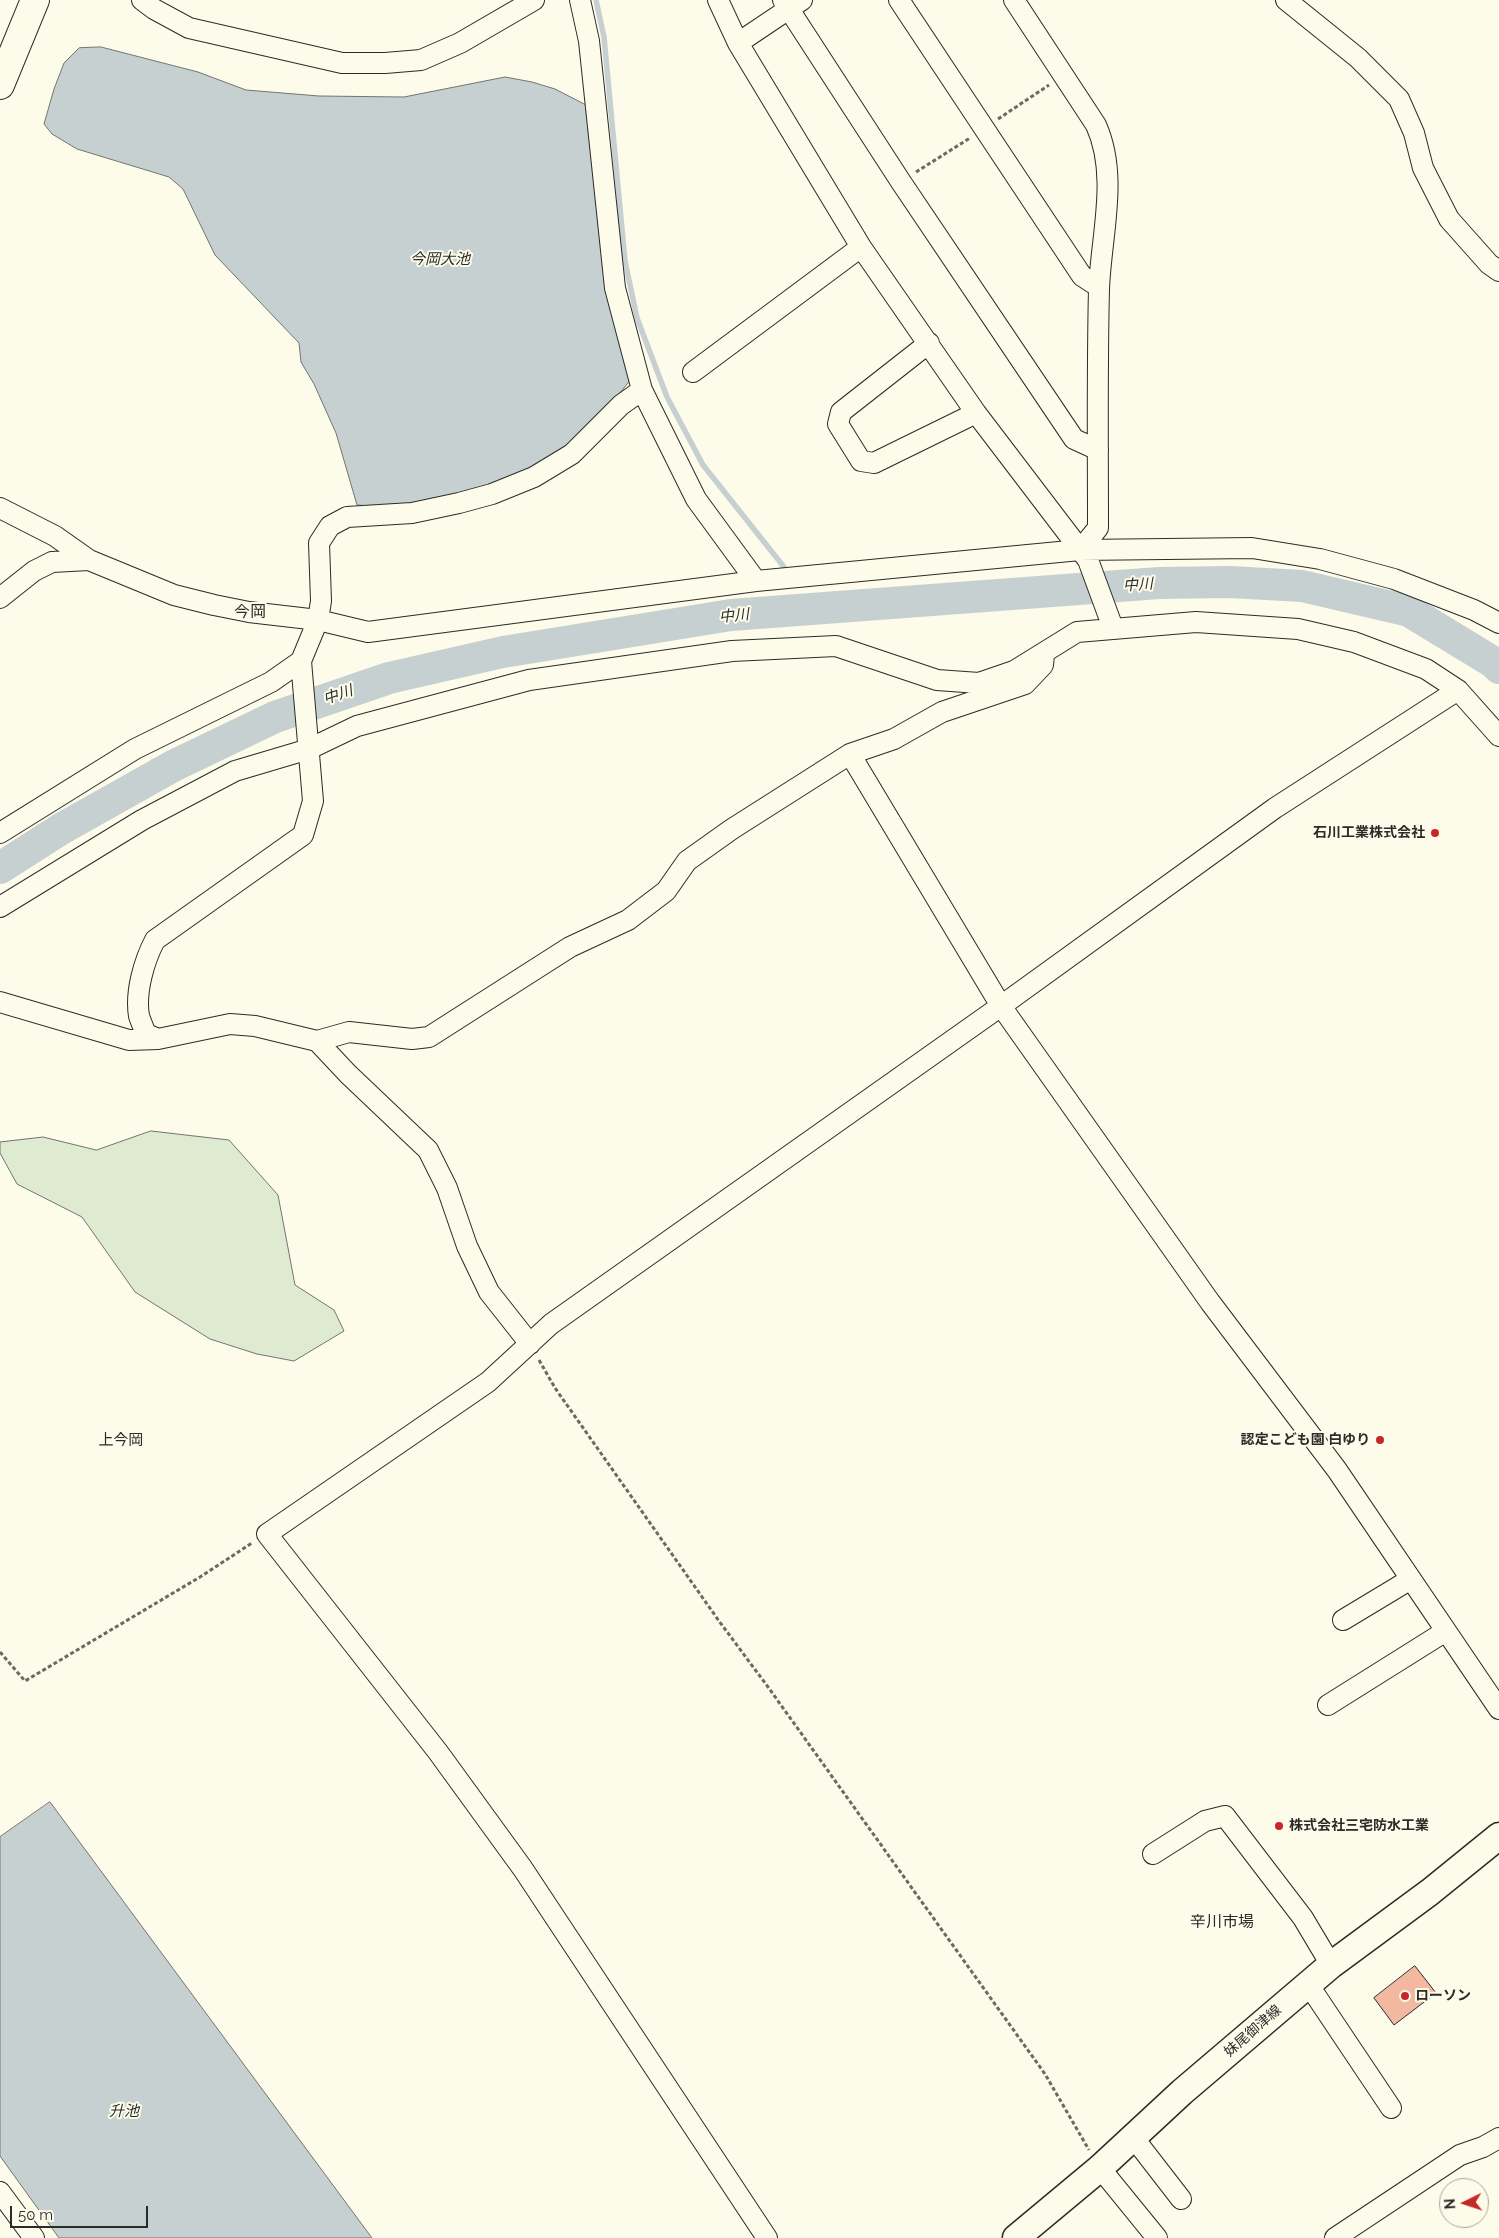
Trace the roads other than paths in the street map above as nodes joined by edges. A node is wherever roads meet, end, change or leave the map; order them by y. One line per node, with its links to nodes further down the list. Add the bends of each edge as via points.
1 (35, 0): 11 (highway)
2 (142, 0): 3 (street, via 189,28 342,63 385,64 421,60)
3 (534, 0)
4 (580, 0): 17 (street, via 589,41 615,288)
5 (718, 0): 10 (street)
6 (899, 0): 14 (street, via 1082,276)
7 (1014, 0): 14 (street, via 1104,142 1108,170)
8 (1286, 0): 13 (street, via 1358,58 1399,99 1414,133 1423,168 1448,219)
9 (791, 3): 10 (street); 19 (street, via 901,182 1074,439)
10 (738, 43): 12 (street)
11 (0, 85)
12 (861, 247): 15 (street); 16 (street)
13 (1499, 271)
14 (1099, 287): 19 (street)
15 (929, 344): 18 (street); 18 (street, via 841,412 838,424 861,461 874,463)
16 (693, 372)
17 (642, 390): 23 (street, via 696,499); 25 (street, via 621,405 572,454 534,477 460,503 412,513 347,517 330,526 319,543 322,601)
18 (976, 413): 21 (street)
19 (1098, 450): 21 (street, via 1098,528)
20 (0, 508): 22 (street, via 55,536)
21 (1084, 555): 23 (street); 26 (street); 27 (street, via 1252,548 1320,559 1394,579)
22 (89, 560): 24 (street, via 52,562 34,571); 25 (street, via 174,594 214,605)
23 (756, 581): 25 (street, via 368,632)
24 (0, 598)
25 (318, 620): 29 (street)
26 (1111, 621): 28 (street, via 1077,632); 30 (street, via 1298,628 1354,642 1426,669)
27 (1499, 623)
28 (1045, 652): 32 (street, via 1014,671 979,683 937,680 836,646 722,653 529,680 357,726); 33 (street, via 1043,664 1025,684 942,712 894,739)
29 (302, 665): 32 (street); 34 (street, via 135,750)
30 (1458, 690): 31 (street); 37 (street, via 1275,808)
31 (1496, 725)
32 (309, 749): 35 (street, via 236,771 142,820); 38 (street, via 313,801 303,835 155,940 145,959 139,1015 146,1034)
33 (850, 754): 37 (street); 39 (street, via 687,861 666,891 628,920 570,947 429,1037 412,1039 349,1032)
34 (0, 833)
35 (0, 906)
36 (0, 1002): 38 (street, via 129,1040)
37 (1000, 1006): 40 (street, via 551,1324); 41 (street, via 1210,1302 1337,1470)
38 (158, 1039): 39 (street, via 230,1024 256,1026)
39 (317, 1041): 40 (street, via 428,1150 489,1292)
40 (530, 1344): 57 (street, via 488,1382 267,1534 438,1752 523,1869)
41 (1411, 1579): 42 (street); 43 (street)
42 (1343, 1620)
43 (1446, 1631): 44 (street); 45 (street)
44 (1328, 1705)
45 (1499, 1709)
46 (1499, 1836): 48 (main road, 妹尾御津線)
47 (1153, 1854): 48 (street, via 1205,1821 1225,1816 1303,1918)
48 (1331, 1965): 49 (main road, 妹尾御津線)
49 (1308, 1984): 50 (street); 51 (main road, 妹尾御津線)
50 (1391, 2108)
51 (1133, 2137): 53 (main road, 妹尾御津線); 55 (street)
52 (1499, 2138): 60 (street, via 1460,2154)
53 (1100, 2168): 58 (main road, 妹尾御津線); 59 (street)
54 (0, 2192): 56 (street)
55 (1181, 2199)
56 (34, 2238)
57 (767, 2238)
58 (1016, 2238)
59 (1156, 2238)
60 (1335, 2238)

